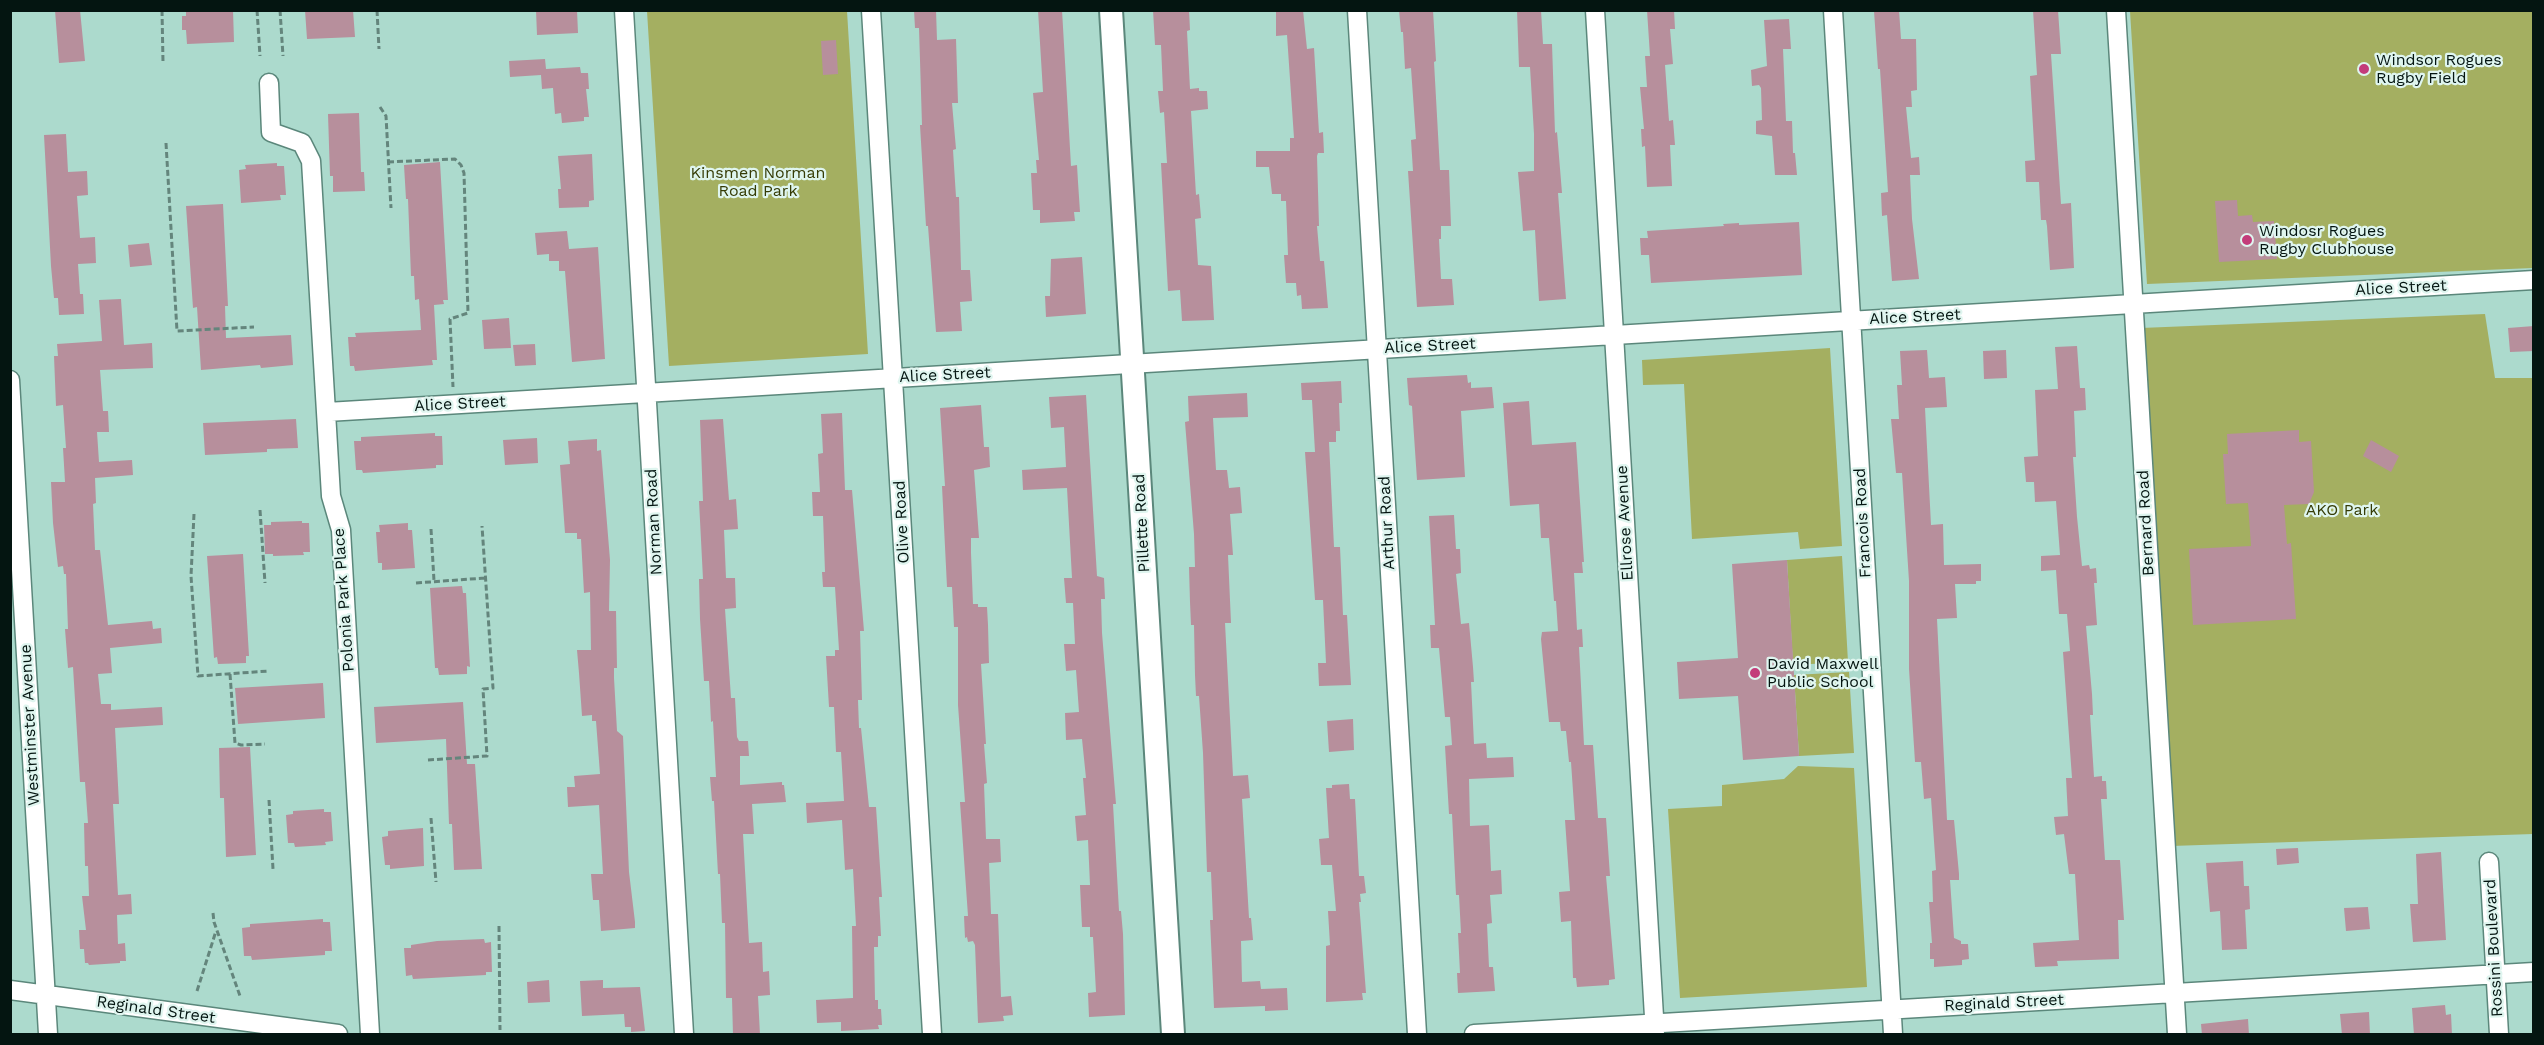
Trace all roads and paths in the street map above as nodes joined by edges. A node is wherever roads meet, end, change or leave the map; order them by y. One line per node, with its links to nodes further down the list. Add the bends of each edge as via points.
1 (162, 10): 15 (path)
2 (257, 10): 13 (path)
3 (280, 10): 14 (path)
4 (377, 10): 12 (path)
5 (624, 10): 31 (street, Norman Road)
6 (871, 10): 28 (street, Olive Road)
7 (1111, 10): 27 (street, Pillette Road)
8 (1357, 10): 26 (street, Arthur Road)
9 (1594, 10): 25 (street, Ellrose Avenue)
10 (1833, 10): 23 (street, Francois Road)
11 (2116, 10): 22 (street, Bernard Road)
12 (379, 49)
13 (260, 56)
14 (283, 56)
15 (163, 62)
16 (269, 83): 32 (street, Polonia Park Place, via 272,132 302,143 311,161)
17 (380, 107): 19 (path, via 386,116)
18 (166, 143): 24 (path, via 177,331)
19 (388, 162): 20 (path); 30 (path, via 455,159 464,173 468,313 450,320)
20 (391, 208)
21 (2534, 280): 22 (street, Alice Street)
22 (2133, 304): 23 (street, Alice Street); 57 (street, Bernard Road)
23 (1851, 321): 25 (street, Alice Street); 60 (street, Francois Road)
24 (254, 327)
25 (1614, 335): 26 (street, Alice Street); 61 (street, Ellrose Avenue)
26 (1377, 349): 27 (street, Alice Street); 69 (street, Arthur Road)
27 (1132, 364): 28 (street, Alice Street); 68 (street, Pillette Road)
28 (893, 378): 31 (street, Alice Street); 67 (street, Olive Road)
29 (10, 380): 58 (street, Westminster Avenue)
30 (453, 392)
31 (647, 393): 32 (street, Alice Street); 66 (street, Norman Road)
32 (327, 412): 65 (street, Polonia Park Place, via 331,496 341,530)
33 (260, 510): 39 (path)
34 (194, 514): 42 (path, via 191,576 198,676)
35 (482, 526): 37 (path)
36 (430, 529): 38 (path)
37 (486, 578): 38 (path); 44 (path, via 493,688 483,689 487,756)
38 (434, 581): 40 (path)
39 (265, 583)
40 (416, 583)
41 (269, 671): 42 (path)
42 (230, 674): 43 (path, via 235,743)
43 (265, 744)
44 (428, 760)
45 (269, 800): 48 (path)
46 (432, 818): 49 (path)
47 (2490, 862): 54 (street, Rossini Boulevard)
48 (273, 869)
49 (436, 882)
50 (213, 913): 52 (path)
51 (499, 926): 62 (path)
52 (216, 931): 56 (path); 59 (path)
53 (2534, 972): 54 (street, Reginald Street)
54 (2496, 974): 57 (street, Reginald Street); 73 (street, Rossini Boulevard)
55 (10, 990): 58 (street, Reginald Street)
56 (197, 991)
57 (2174, 993): 60 (street, Reginald Street); 72 (street, Bernard Road)
58 (45, 994): 63 (street, Westminster Avenue); 64 (street, Reginald Street)
59 (240, 996)
60 (1891, 1010): 61 (street, Reginald Street); 71 (street, Francois Road)
61 (1654, 1029): 70 (street, Reginald Street)
62 (500, 1030)
63 (48, 1035)
64 (338, 1035)
65 (370, 1035)
66 (684, 1035)
67 (932, 1035)
68 (1173, 1035)
69 (1417, 1035)
70 (1474, 1035)
71 (1893, 1035)
72 (2177, 1035)
73 (2499, 1035)

